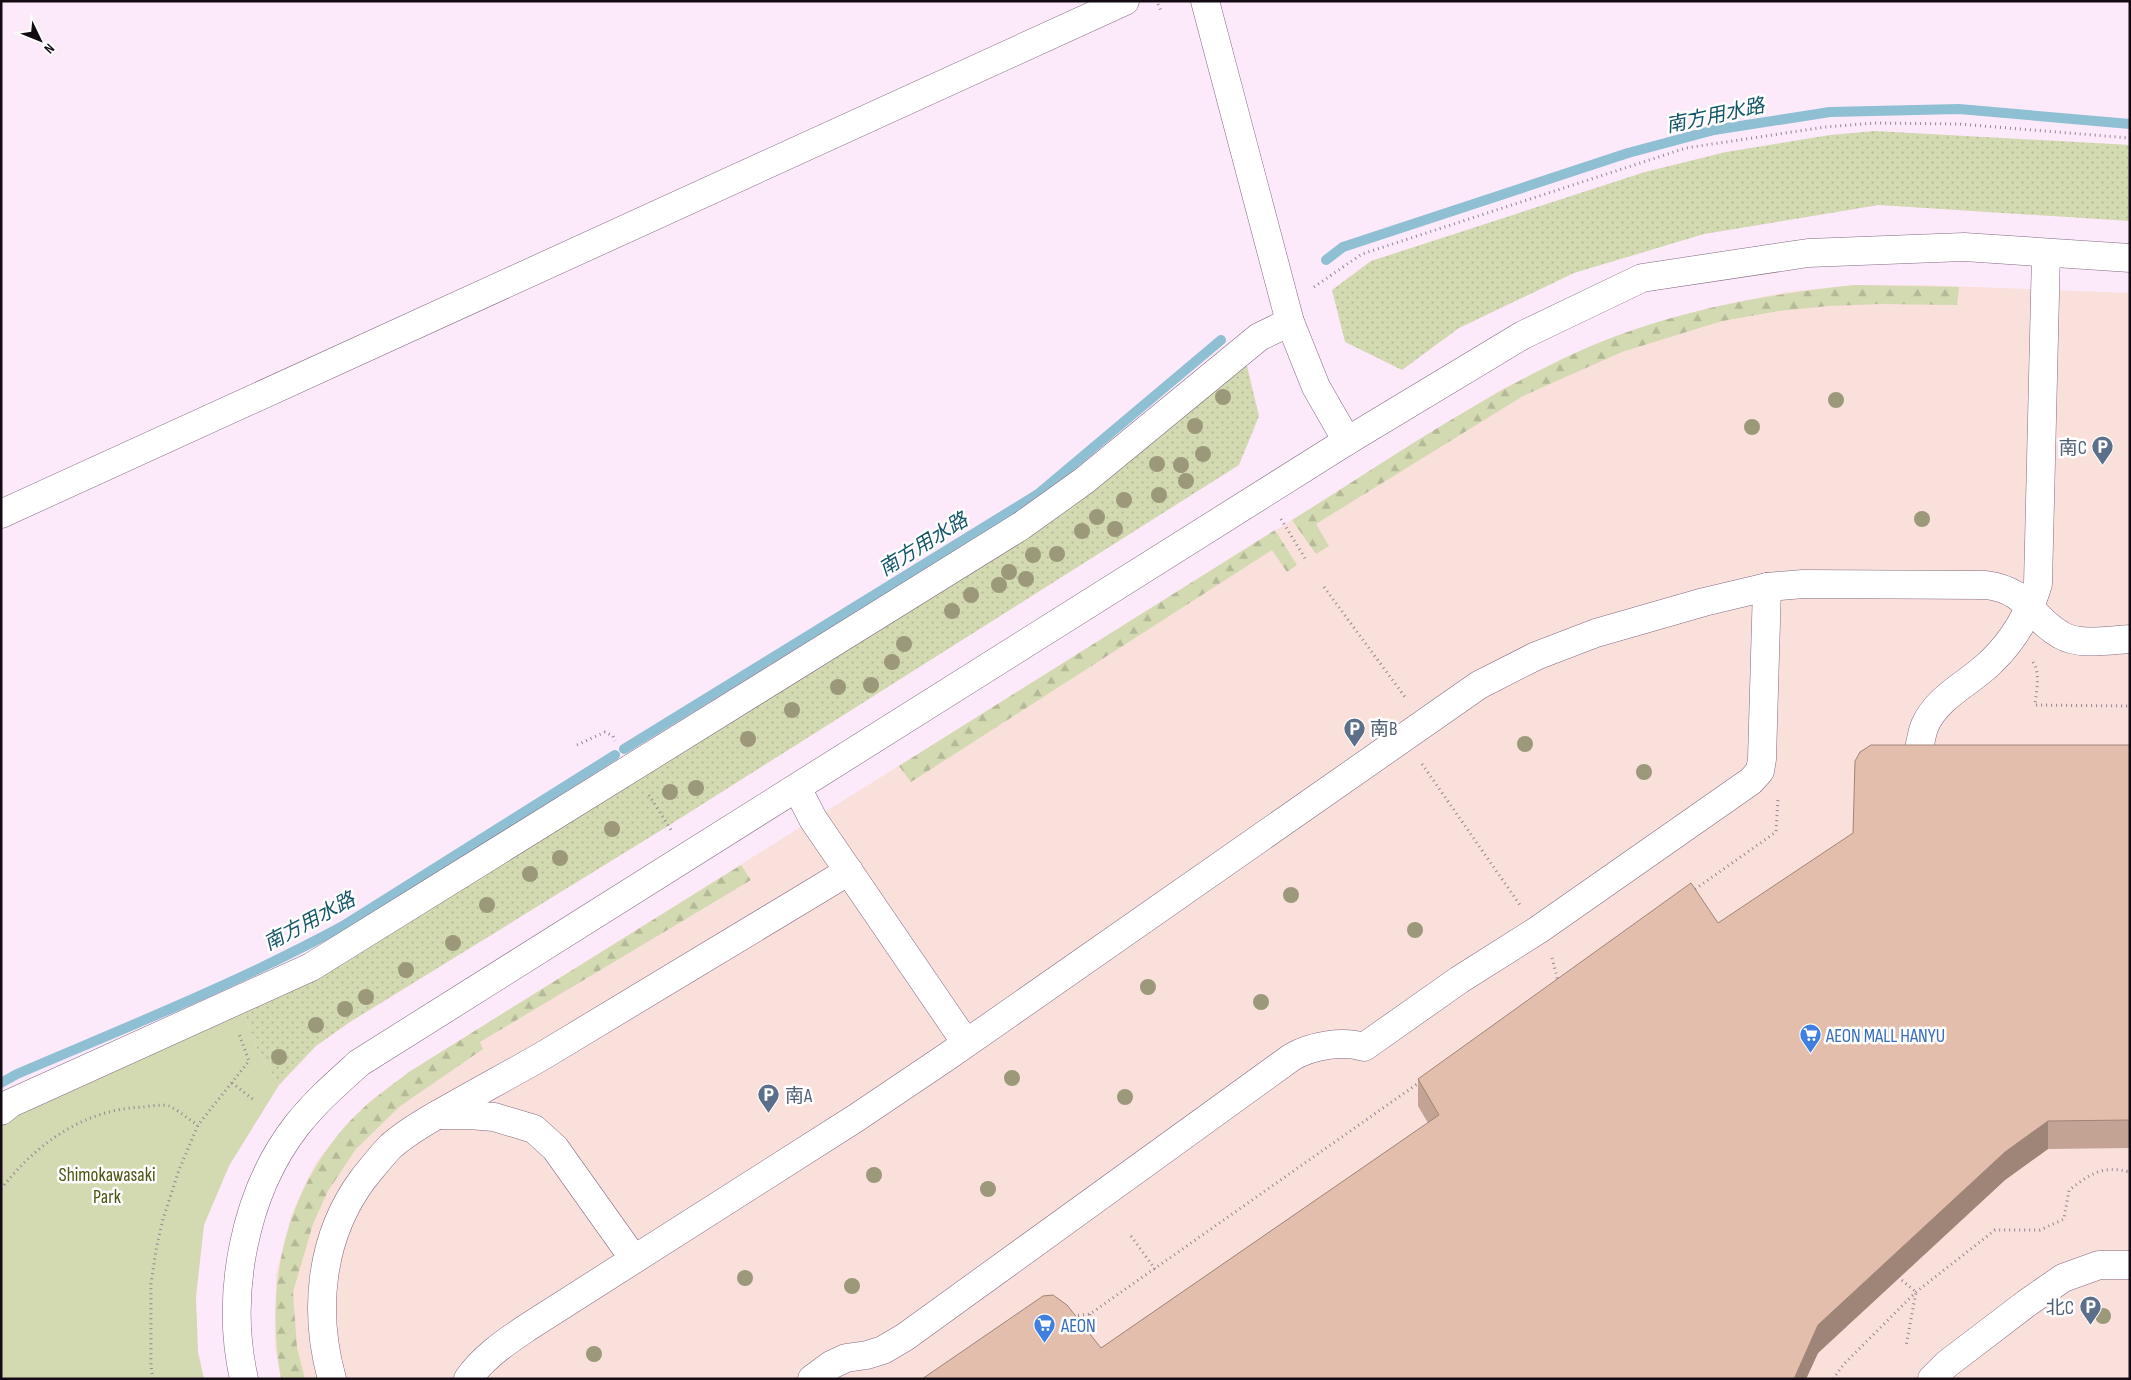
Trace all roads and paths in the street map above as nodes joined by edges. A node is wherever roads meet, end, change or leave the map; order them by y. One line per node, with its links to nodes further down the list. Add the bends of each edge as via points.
1 (1125, 1): 11 (street)
2 (1156, 1): 4 (path)
3 (1205, 1): 9 (street)
4 (1162, 13)
5 (2130, 138): 8 (path, via 1959,124 1875,122 1686,148 1362,254)
6 (2046, 254): 7 (street); 10 (street, via 1964,247 1808,253 1642,278 1523,335); 16 (street, via 2040,568)
7 (2130, 258)
8 (1314, 287)
9 (1290, 322): 10 (street, via 1316,387); 30 (street, via 1259,337 1085,480 1021,526 311,967)
10 (1347, 441): 25 (street)
11 (1, 514)
12 (1280, 516): 13 (path)
13 (1306, 560)
14 (1324, 587): 19 (path)
15 (1767, 587): 16 (street, via 1804,584 1986,585 2002,587 2022,598); 31 (street, via 1596,632 1536,656 1479,685); 52 (street, via 1762,759 1760,771 1751,781 1364,1047 1355,1044 1314,1048 1292,1057 905,1337 883,1350 846,1358)
16 (2031, 608): 17 (street, via 2060,635 2074,640); 23 (street, via 2013,638 1991,663 1942,701 1924,725)
17 (2130, 639)
18 (2032, 660): 20 (path, via 2037,678 2035,705)
19 (1409, 703)
20 (2130, 706)
21 (616, 744): 22 (path, via 605,732)
22 (577, 746)
23 (1919, 748)
24 (1417, 758): 27 (path)
25 (797, 788): 26 (street, via 813,820); 49 (street, via 359,1062 311,1110 278,1153 260,1188 246,1233 239,1279 238,1319 239,1357)
26 (849, 871): 31 (street); 35 (street, via 561,1045)
27 (1524, 911)
28 (1550, 950): 29 (path)
29 (1559, 985)
30 (228, 1006): 32 (path, via 249,1061); 34 (street)
31 (966, 1043): 40 (street, via 856,1118)
32 (232, 1083): 33 (path); 36 (path)
33 (254, 1100)
34 (1, 1111)
35 (437, 1115): 40 (street, via 494,1117 534,1130 555,1148); 50 (street, via 391,1146 342,1212 327,1253 321,1299 326,1357)
36 (198, 1126): 38 (path, via 168,1106 136,1107 99,1115 71,1126 42,1144); 48 (path, via 179,1170 156,1250 152,1284)
37 (2130, 1172): 44 (path, via 2102,1170 2086,1178 2068,1190 2064,1219 2040,1230 1995,1230)
38 (1, 1189)
39 (1131, 1236): 42 (path)
40 (634, 1259): 51 (street, via 504,1343 474,1369)
41 (2130, 1265): 54 (street, via 2099,1265 2063,1278 1947,1364)
42 (1155, 1268)
43 (1898, 1277): 44 (path)
44 (1916, 1292): 47 (path); 53 (path)
45 (1090, 1314): 46 (path)
46 (1087, 1339)
47 (1906, 1346)
48 (153, 1379)
49 (244, 1379)
50 (332, 1379)
51 (468, 1379)
52 (812, 1379)
53 (1833, 1379)
54 (1932, 1379)

